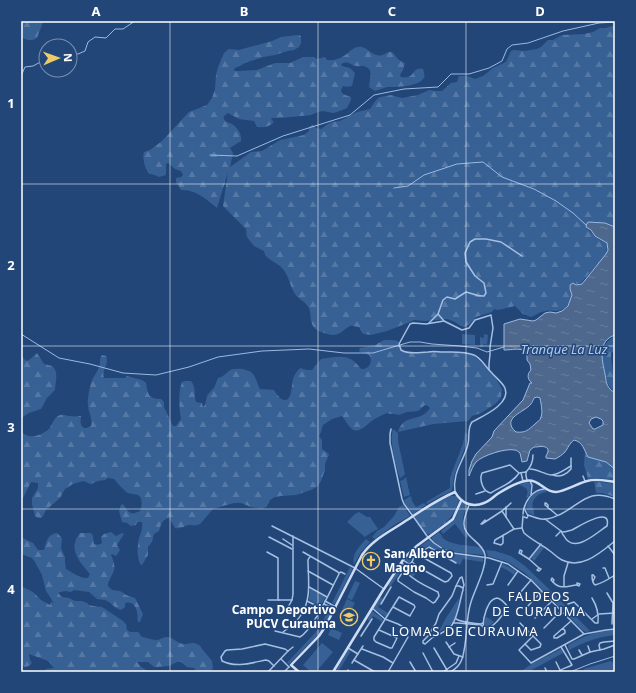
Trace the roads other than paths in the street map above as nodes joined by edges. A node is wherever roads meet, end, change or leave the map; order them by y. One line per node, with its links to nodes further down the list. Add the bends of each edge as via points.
1 (522, 256): 2 (street, via 501,242 475,239 470,242 465,253 466,262 475,276 484,283 486,293 480,297 466,292 455,300 447,298 443,300)
2 (438, 314): 3 (street); 4 (street)
3 (444, 321): 4 (street); 5 (street, via 462,330 469,328 475,320 491,315 493,328 488,364)
4 (429, 324): 5 (street, via 410,324 400,344 401,350 405,353 468,353 477,357)
5 (490, 371): 20 (street, via 504,388 505,398 500,405 472,422 469,427 468,442 455,476)
6 (392, 429): 38 (street, via 390,443 402,499)
7 (533, 455): 9 (street)
8 (571, 458): 9 (street, via 572,466 551,475)
9 (530, 468): 10 (street)
10 (526, 472): 11 (street); 13 (street)
11 (520, 473): 15 (street); 23 (street, via 512,481 490,493); 23 (street, via 510,465 482,473 480,479)
12 (583, 476): 14 (street)
13 (529, 481): 15 (street); 16 (street); 18 (street)
14 (585, 481): 17 (street); 22 (street, via 556,492)
15 (523, 482): 32 (street, via 484,503)
16 (536, 482): 18 (street); 19 (street)
17 (615, 482)
18 (532, 485): 27 (street)
19 (542, 486): 21 (street); 22 (street)
20 (455, 487): 24 (street); 25 (street)
21 (540, 489): 22 (street); 27 (street)
22 (546, 489)
23 (485, 491): 26 (street)
24 (456, 492): 25 (street); 28 (street)
25 (451, 494): 28 (street); 38 (street)
26 (476, 494)
27 (531, 495): 34 (street)
28 (458, 496): 30 (street)
29 (615, 499): 40 (street, via 606,495 594,495)
30 (461, 500): 32 (street); 53 (street, via 453,519)
31 (511, 503): 33 (street)
32 (469, 504): 66 (street, via 464,528 483,549)
33 (506, 507): 36 (street); 41 (street)
34 (524, 508): 37 (street); 39 (street)
35 (548, 508): 40 (street)
36 (502, 511): 41 (street); 43 (street)
37 (523, 515): 39 (street); 39 (street); 44 (street)
38 (413, 516): 53 (street); 73 (street, via 374,541 362,555)
39 (527, 516): 42 (street); 44 (street)
40 (557, 516): 42 (street)
41 (506, 517): 47 (street)
42 (545, 519): 48 (street)
43 (486, 521)
44 (522, 525): 46 (street)
45 (272, 526): 50 (street)
46 (522, 528): 47 (street); 56 (street, via 525,534)
47 (514, 529): 49 (street)
48 (562, 531): 48 (street, via 571,543 579,544 607,526 608,521 603,517 592,519 570,531); 51 (street)
49 (503, 535): 49 (street, via 495,540 494,543 501,545)
50 (293, 536): 57 (street); 73 (street)
51 (556, 536)
52 (269, 537): 59 (street)
53 (429, 538): 66 (street, via 448,551); 68 (street, via 408,553)
54 (283, 539): 57 (street)
55 (615, 541): 58 (street)
56 (541, 544): 67 (street); 71 (street, via 561,560)
57 (292, 545): 59 (street)
58 (608, 546): 64 (street); 71 (street, via 590,559)
59 (292, 549): 105 (street)
60 (267, 552): 104 (street, via 278,558)
61 (303, 552): 65 (street)
62 (420, 553): 70 (street); 70 (street, via 424,558 451,573 448,581 443,581); 72 (street, via 429,547)
63 (521, 554): 67 (street)
64 (615, 556)
65 (310, 557): 75 (street); 78 (street)
66 (485, 557): 69 (street); 130 (street)
67 (529, 559): 74 (street)
68 (402, 561): 70 (street, via 409,564); 76 (street, via 406,567); 87 (street)
69 (502, 561): 77 (street); 88 (street, via 493,584)
70 (412, 562)
71 (568, 562): 92 (street, via 564,576)
72 (456, 563)
73 (356, 568): 95 (street); 114 (street)
74 (539, 568)
75 (308, 571): 86 (street); 93 (street)
76 (405, 571): 76 (street, via 398,579 399,582 435,602 439,596 438,592 412,578)
77 (518, 571): 83 (street); 89 (street)
78 (339, 573): 80 (street); 86 (street)
79 (606, 573): 82 (street)
80 (345, 574)
81 (615, 575): 82 (street)
82 (609, 579): 84 (street, via 595,585)
83 (530, 580): 96 (street); 98 (street)
84 (593, 581)
85 (553, 582): 92 (street, via 557,586)
86 (333, 585): 100 (street)
87 (386, 585): 95 (street); 102 (street, via 391,588)
88 (487, 585)
89 (508, 585)
90 (576, 585): 92 (street)
91 (456, 586): 94 (street); 94 (street, via 462,577); 147 (street)
92 (565, 586)
93 (309, 587): 100 (street); 106 (street)
94 (463, 588): 122 (street)
95 (384, 589): 99 (street)
96 (542, 591): 108 (street); 116 (street)
97 (607, 593): 119 (street)
98 (519, 594)
99 (380, 596): 102 (street); 115 (street)
100 (327, 597): 107 (street)
101 (592, 598): 120 (street)
102 (384, 599): 110 (street)
103 (268, 600): 104 (street)
104 (279, 600): 105 (street)
105 (292, 600): 117 (street, via 287,609)
106 (307, 601): 113 (street); 143 (street, via 300,616)
107 (325, 601): 109 (street); 114 (street)
108 (552, 601): 118 (street); 123 (street)
109 (324, 604): 113 (street); 114 (street)
110 (381, 604)
111 (568, 604): 125 (street, via 574,602)
112 (393, 607): 112 (street, via 409,616 415,607 400,597); 121 (street)
113 (321, 608): 143 (street, via 312,625 301,637)
114 (335, 608): 187 (street, via 319,636)
115 (372, 608): 121 (street); 126 (street)
116 (526, 608)
117 (278, 609)
118 (561, 611): 127 (street); 137 (street)
119 (614, 613): 120 (street); 135 (street)
120 (599, 614): 125 (street); 125 (street, via 598,623)
121 (385, 618): 140 (street); 144 (street)
122 (456, 618): 129 (street); 133 (street)
123 (535, 618)
124 (372, 619): 128 (street)
125 (592, 619)
126 (365, 620): 128 (street); 142 (street)
127 (571, 621): 138 (street); 146 (street)
128 (370, 622): 145 (street)
129 (462, 622): 130 (street); 133 (street)
130 (467, 623): 134 (street); 179 (street)
131 (483, 623): 134 (street); 136 (street); 136 (street, via 487,608 495,599 499,598 508,606 492,626 486,630)
132 (520, 623): 149 (street)
133 (453, 624): 152 (street)
134 (476, 624): 136 (street)
135 (612, 624)
136 (483, 627)
137 (544, 628)
138 (563, 628): 153 (street); 153 (street, via 565,633)
139 (615, 629): 146 (street)
140 (378, 630): 140 (street, via 396,637 392,648 375,641 374,637)
141 (275, 631): 143 (street)
142 (358, 631): 145 (street); 168 (street)
143 (284, 632)
144 (412, 632)
145 (363, 634): 148 (street)
146 (584, 634): 160 (street)
147 (429, 635): 152 (street); 152 (street, via 423,641 424,644)
148 (361, 636)
149 (533, 636): 159 (street); 159 (street, via 541,644 540,647 531,650)
150 (551, 636): 153 (street)
151 (408, 637): 185 (street)
152 (433, 638)
153 (554, 638): 156 (street)
154 (615, 641): 157 (street)
155 (446, 642): 166 (street)
156 (556, 642)
157 (610, 642): 167 (street); 172 (street, via 600,643)
158 (455, 644): 166 (street)
159 (525, 644): 163 (street, via 519,650 531,663)
160 (565, 645): 163 (street); 177 (street, via 572,659)
161 (615, 645): 167 (street)
162 (363, 646): 170 (street)
163 (561, 646): 190 (street, via 572,665)
164 (588, 646): 174 (street)
165 (293, 647): 173 (street)
166 (449, 647): 178 (street)
167 (610, 647): 172 (street)
168 (348, 648): 176 (street); 194 (street)
169 (434, 648): 189 (street)
170 (362, 649): 176 (street); 185 (street)
171 (579, 650): 177 (street)
172 (600, 650): 174 (street)
173 (288, 651): 180 (street); 186 (street, via 265,644 227,650 221,657 222,661 231,664 266,660)
174 (590, 652): 177 (street)
175 (423, 653): 198 (street)
176 (358, 654): 181 (street)
177 (582, 655)
178 (458, 657): 179 (street); 189 (street, via 456,663)
179 (463, 657): 200 (street, via 459,666)
180 (281, 659): 186 (street); 187 (street)
181 (354, 660): 184 (street); 195 (street)
182 (410, 662): 197 (street)
183 (556, 662): 190 (street)
184 (352, 663)
185 (393, 663): 196 (street)
186 (274, 666): 191 (street)
187 (290, 666): 192 (street); 193 (street)
188 (545, 668): 201 (street)
189 (446, 670): 199 (street)
190 (559, 671)
191 (268, 672)
192 (284, 672)
193 (299, 672)
194 (333, 672)
195 (375, 672)
196 (388, 672)
197 (416, 672)
198 (433, 672)
199 (443, 672)
200 (450, 672)
201 (547, 672)

